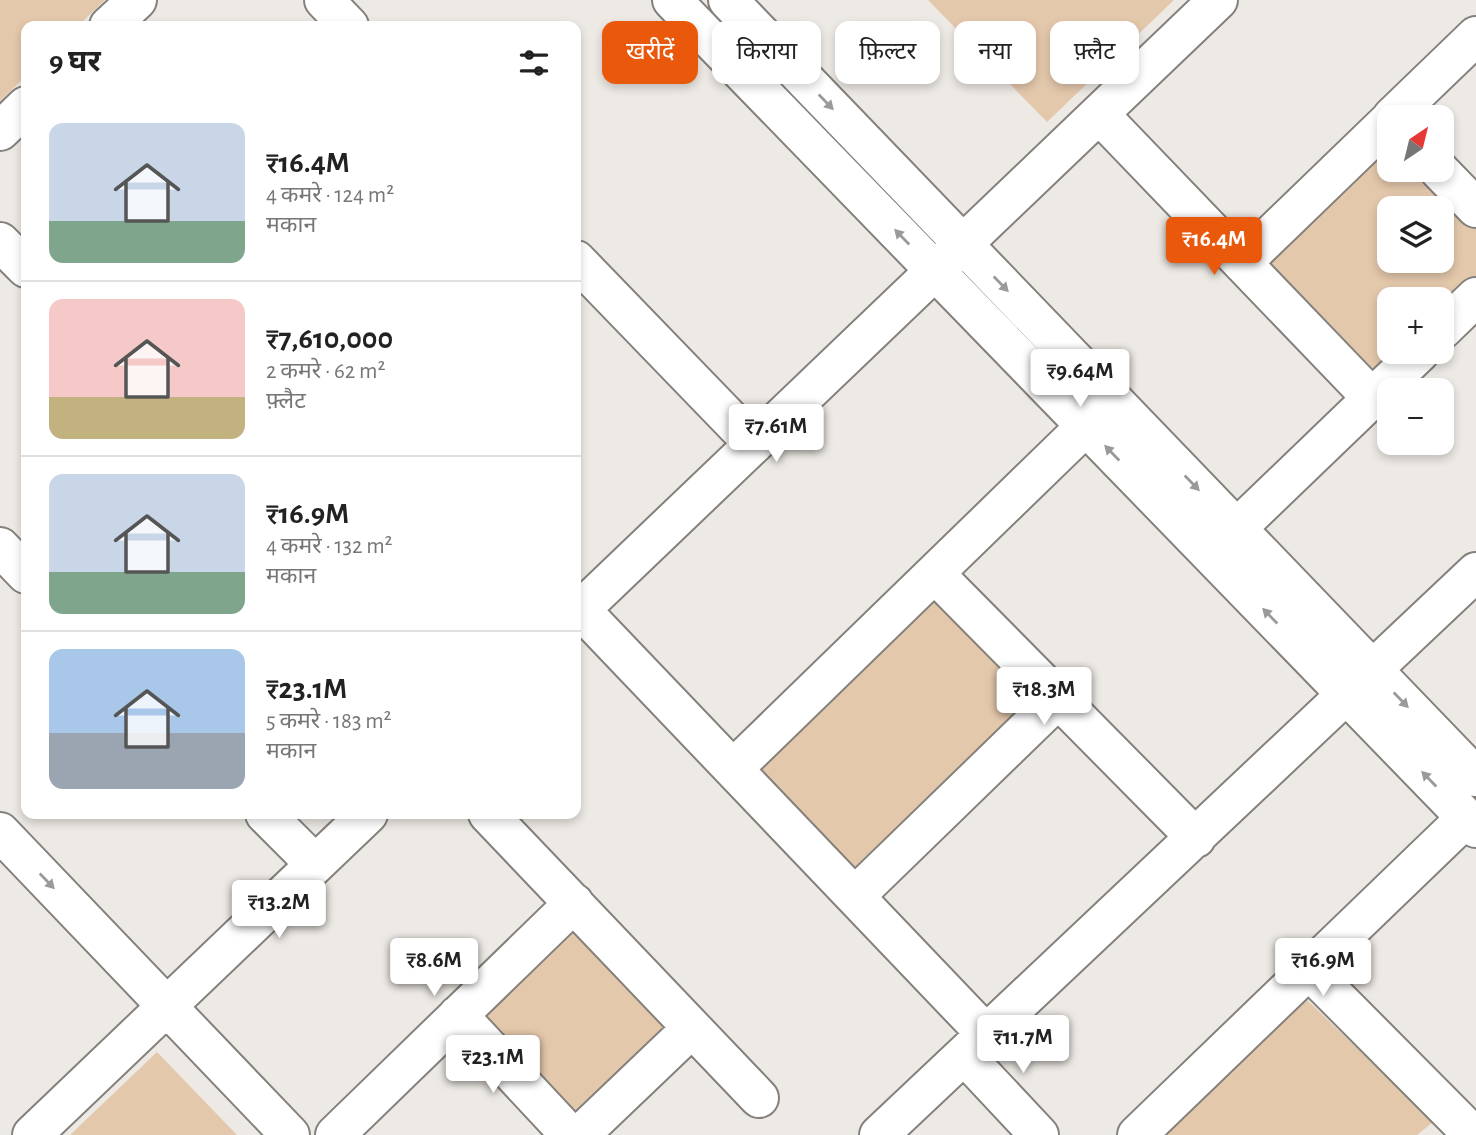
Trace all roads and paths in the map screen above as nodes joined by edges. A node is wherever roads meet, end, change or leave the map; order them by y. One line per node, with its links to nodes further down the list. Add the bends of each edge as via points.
1 (137, 0): 6 (street)
2 (324, 0): 7 (street)
3 (672, 0): 21 (street, one-way to 3)
4 (727, 0): 17 (street, one-way to 17)
5 (1218, 0): 11 (street)
6 (114, 21)
7 (344, 21)
8 (1476, 36): 9 (street)
9 (1405, 105)
10 (21, 111): 12 (street)
11 (1099, 114): 17 (street); 19 (street)
12 (0, 131)
13 (1377, 133): 19 (street)
14 (1451, 182): 15 (street)
15 (1476, 208)
16 (0, 242): 18 (street)
17 (962, 244): 21 (street); 28 (street, one-way to 28)
18 (21, 263)
19 (1242, 263): 25 (street)
20 (581, 269): 27 (street)
21 (935, 271): 26 (street); 27 (street)
22 (1476, 298): 23 (street)
23 (1454, 319)
24 (1407, 364): 25 (street)
25 (1372, 398): 28 (street)
26 (1086, 426): 32 (street); 35 (street, one-way to 26)
27 (754, 444): 33 (street)
28 (1236, 528): 35 (street)
29 (0, 548): 30 (street)
30 (21, 569)
31 (1476, 572): 35 (street)
32 (934, 574): 36 (street); 37 (street)
33 (581, 609)
34 (581, 615): 37 (street)
35 (1360, 683): 38 (street, one-way to 38); 42 (street, one-way to 35); 44 (street)
36 (1058, 699): 44 (street); 47 (street)
37 (733, 769): 47 (street)
38 (1476, 777)
39 (270, 819): 45 (street)
40 (363, 819): 45 (street)
41 (493, 819): 48 (street)
42 (1471, 823): 49 (street)
43 (0, 832): 50 (street, one-way to 50)
44 (1196, 838): 53 (street)
45 (315, 864): 50 (street)
46 (1, 872): 50 (street)
47 (855, 897): 53 (street)
48 (573, 903): 51 (street); 52 (street)
49 (1309, 970): 55 (street); 64 (street)
50 (158, 1014): 56 (street); 57 (street); 58 (street)
51 (458, 1015): 59 (street); 60 (street)
52 (692, 1028): 54 (street); 61 (street)
53 (975, 1045): 62 (street); 63 (street)
54 (759, 1098)
55 (1461, 1131)
56 (32, 1135)
57 (259, 1135)
58 (290, 1135)
59 (335, 1135)
60 (570, 1135)
61 (580, 1135)
62 (879, 1135)
63 (1039, 1135)
64 (1138, 1135)

